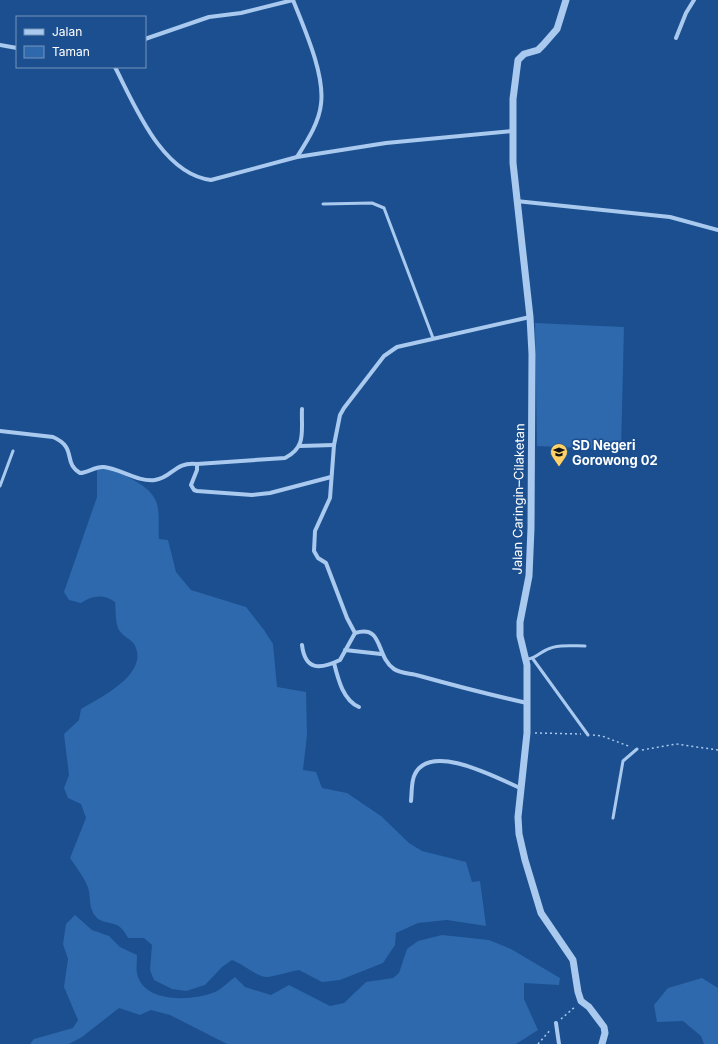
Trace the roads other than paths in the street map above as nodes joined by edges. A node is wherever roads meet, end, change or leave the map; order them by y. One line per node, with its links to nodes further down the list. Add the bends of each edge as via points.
1 (293, 0): 5 (street, via 241,13 209,17); 10 (street, via 314,56 321,90 321,104 312,134)
2 (566, 0): 9 (street, Jalan Caringin–Cilaketan, via 557,29 538,50 524,54 518,60)
3 (694, 0): 4 (street)
4 (676, 38)
5 (146, 39)
6 (0, 45): 7 (street)
7 (16, 48)
8 (116, 68): 10 (street, via 158,144 173,160 201,179 211,180)
9 (512, 131): 10 (street, via 386,143); 11 (street, Jalan Caringin–Cilaketan)
10 (297, 157)
11 (516, 201): 13 (street, via 670,217); 14 (street, Jalan Caringin–Cilaketan)
12 (323, 204): 15 (lane, via 372,203 384,208)
13 (718, 230)
14 (530, 317): 15 (street); 29 (street, Jalan Caringin–Cilaketan, via 531,528 529,576 520,622 520,636)
15 (433, 338): 18 (street, via 397,347 384,356 340,415)
16 (302, 409): 19 (street)
17 (0, 431): 21 (street, via 60,441 66,446 72,465 80,473 104,467 155,480 184,464)
18 (334, 445): 19 (street); 22 (street)
19 (300, 446): 21 (street, via 295,453 285,458)
20 (14, 451): 23 (lane)
21 (197, 464): 22 (street, via 191,484 194,490 252,495)
22 (331, 477): 24 (street, via 330,498 315,531 314,551 318,558 326,563)
23 (0, 486)
24 (355, 632): 27 (street); 28 (street, via 365,630 373,633)
25 (302, 645): 30 (street, via 308,663 322,666)
26 (585, 646): 29 (lane, via 547,649)
27 (345, 650): 28 (street); 30 (street, via 340,660)
28 (381, 654): 31 (street, via 393,669 401,672)
29 (530, 659): 31 (street, Jalan Caringin–Cilaketan); 33 (lane)
30 (334, 663): 32 (street, via 339,682 353,704)
31 (527, 703): 35 (street, Jalan Caringin–Cilaketan, via 527,733)
32 (359, 707)
33 (588, 735)
34 (637, 749): 37 (lane, via 623,761)
35 (520, 788): 36 (street, via 454,762 436,760 422,764 415,773); 40 (street, Jalan Caringin–Cilaketan, via 519,834 541,913 573,960 581,1001 590,1007 604,1027)
36 (411, 801)
37 (613, 818)
38 (556, 1023): 39 (street)
39 (559, 1044)
40 (602, 1044)

